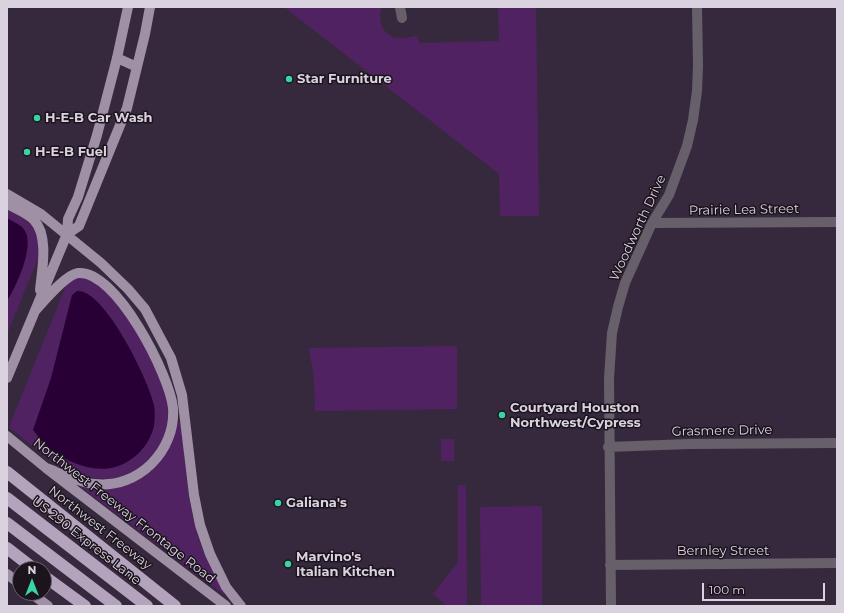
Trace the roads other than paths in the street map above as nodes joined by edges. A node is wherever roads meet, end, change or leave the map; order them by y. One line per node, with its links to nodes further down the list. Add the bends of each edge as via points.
1 (128, 7): 6 (main road)
2 (150, 7): 7 (main road)
3 (400, 7): 5 (street)
4 (697, 7): 11 (street, Woodworth Drive, via 698,65 693,120 669,195)
5 (402, 18)
6 (117, 58): 7 (main road); 12 (main road, via 97,135 78,197 68,219)
7 (137, 67): 12 (main road, via 126,108 79,226)
8 (7, 194): 12 (main road, via 41,214)
9 (7, 204): 13 (main road, via 34,221 41,231 44,244)
10 (837, 222): 11 (street, Prairie Lea Street)
11 (652, 224): 18 (street, Woodworth Drive, via 625,283 612,333 608,378)
12 (66, 234): 13 (main road); 33 (main road, via 101,263 145,309 171,358 182,395 200,525 226,587)
13 (40, 299): 14 (main road)
14 (35, 311): 15 (main road); 19 (main road, via 68,277 76,273 88,274 103,282 145,338 167,384 173,408 172,425 164,449 148,468 134,477 112,484 95,484 79,481)
15 (7, 378)
16 (7, 436): 19 (main road, Northwest Freeway Frontage Road)
17 (837, 443): 18 (street, Grasmere Drive)
18 (608, 447): 26 (street, Woodworth Drive)
19 (46, 468): 32 (main road, Northwest Freeway Frontage Road)
20 (7, 472): 31 (highway, Northwest Freeway)
21 (7, 498): 30 (highway, US 290 Express Lane)
22 (7, 523): 29 (highway)
23 (7, 548): 24 (highway)
24 (24, 561)
25 (837, 563): 26 (street, Bernley Street)
26 (610, 565): 34 (street, Woodworth Drive)
27 (52, 582): 28 (highway)
28 (85, 606)
29 (116, 606)
30 (147, 606)
31 (175, 606)
32 (226, 606)
33 (241, 606)
34 (611, 606)

